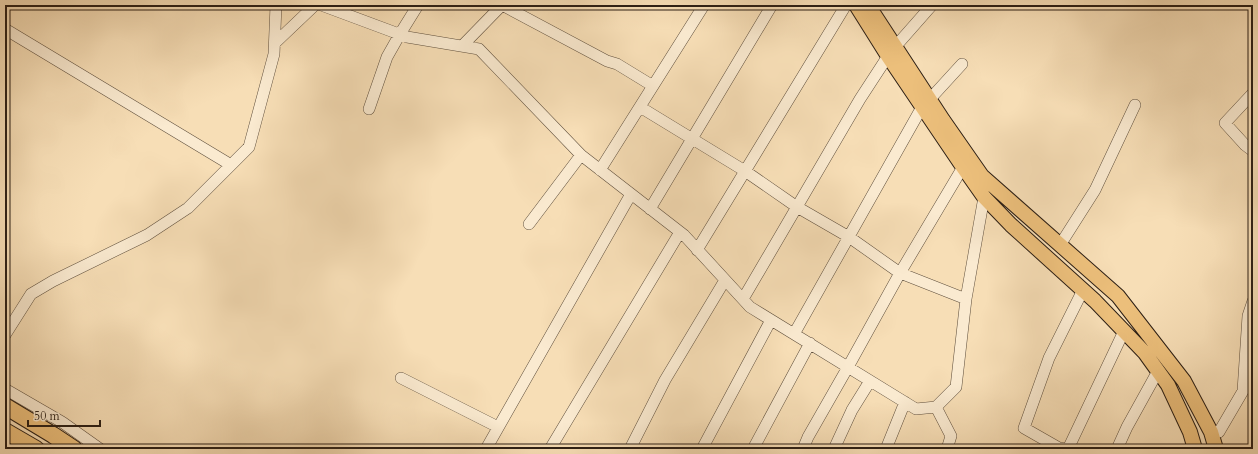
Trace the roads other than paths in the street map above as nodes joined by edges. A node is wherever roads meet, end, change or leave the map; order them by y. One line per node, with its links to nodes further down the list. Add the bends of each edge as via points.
1 (276, 5): 14 (street)
2 (315, 5): 14 (street)
3 (321, 5): 13 (street)
4 (418, 5): 13 (street)
5 (502, 5): 15 (street); 18 (street, via 617,64)
6 (704, 5): 18 (street)
7 (772, 5): 24 (street)
8 (846, 5): 30 (street)
9 (856, 5): 16 (main road)
10 (868, 5): 16 (main road)
11 (932, 5): 16 (street)
12 (5, 29): 27 (street)
13 (400, 34): 15 (street); 23 (street, via 387,57)
14 (275, 43): 27 (street, via 249,147)
15 (462, 46): 26 (street, via 478,49)
16 (892, 51): 20 (main road); 33 (street, via 860,99)
17 (962, 64): 20 (street)
18 (653, 86): 22 (street)
19 (1253, 93): 25 (street, via 1225,122)
20 (926, 103): 28 (main road); 37 (street); 38 (main road, via 943,120 982,176)
21 (1134, 105): 38 (street, via 1096,190)
22 (640, 107): 24 (street); 29 (street)
23 (369, 109)
24 (692, 138): 30 (street); 34 (street)
25 (1253, 151)
26 (581, 155): 29 (street); 35 (street)
27 (231, 165): 50 (street, via 188,208 147,235 32,294)
28 (963, 168): 32 (main road); 40 (street)
29 (600, 170): 31 (street)
30 (745, 171): 33 (street); 39 (street)
31 (631, 194): 34 (street); 60 (street)
32 (984, 197): 42 (main road, via 1011,226); 44 (street)
33 (797, 207): 37 (street); 43 (street)
34 (650, 209): 36 (street)
35 (528, 224)
36 (680, 232): 39 (street); 67 (street)
37 (849, 237): 40 (street); 49 (street)
38 (1060, 245): 62 (main road, via 1118,296 1184,381)
39 (698, 250): 41 (street)
40 (900, 273): 44 (street); 52 (street)
41 (725, 280): 43 (street); 68 (street, via 665,380)
42 (1083, 290): 48 (main road); 75 (street, via 1049,358 1024,428 1060,448)
43 (743, 299): 47 (street, via 750,307)
44 (966, 299): 59 (street, via 956,386)
45 (1253, 301): 46 (street)
46 (1250, 317): 62 (street, via 1243,391 1219,432)
47 (771, 320): 49 (street); 69 (street)
48 (1124, 330): 53 (main road); 75 (street)
49 (794, 334): 51 (street)
50 (5, 335)
51 (810, 343): 52 (street); 70 (street)
52 (848, 367): 55 (street); 71 (street)
53 (1158, 371): 76 (street); 77 (main road, via 1168,385 1190,432)
54 (401, 378): 60 (street)
55 (870, 380): 57 (street); 72 (street, via 852,410)
56 (5, 389): 65 (street, via 62,422)
57 (905, 402): 59 (street, via 916,409); 73 (street)
58 (5, 406): 64 (highway)
59 (936, 407): 74 (street, via 951,436)
60 (498, 427): 66 (street)
61 (5, 431): 63 (highway)
62 (1211, 432): 78 (main road)
63 (36, 449)
64 (74, 449)
65 (100, 449)
66 (486, 449)
67 (550, 449)
68 (630, 449)
69 (702, 449)
70 (753, 449)
71 (803, 449)
72 (834, 449)
73 (886, 449)
74 (947, 449)
75 (1067, 449)
76 (1117, 449)
77 (1195, 449)
78 (1216, 449)

